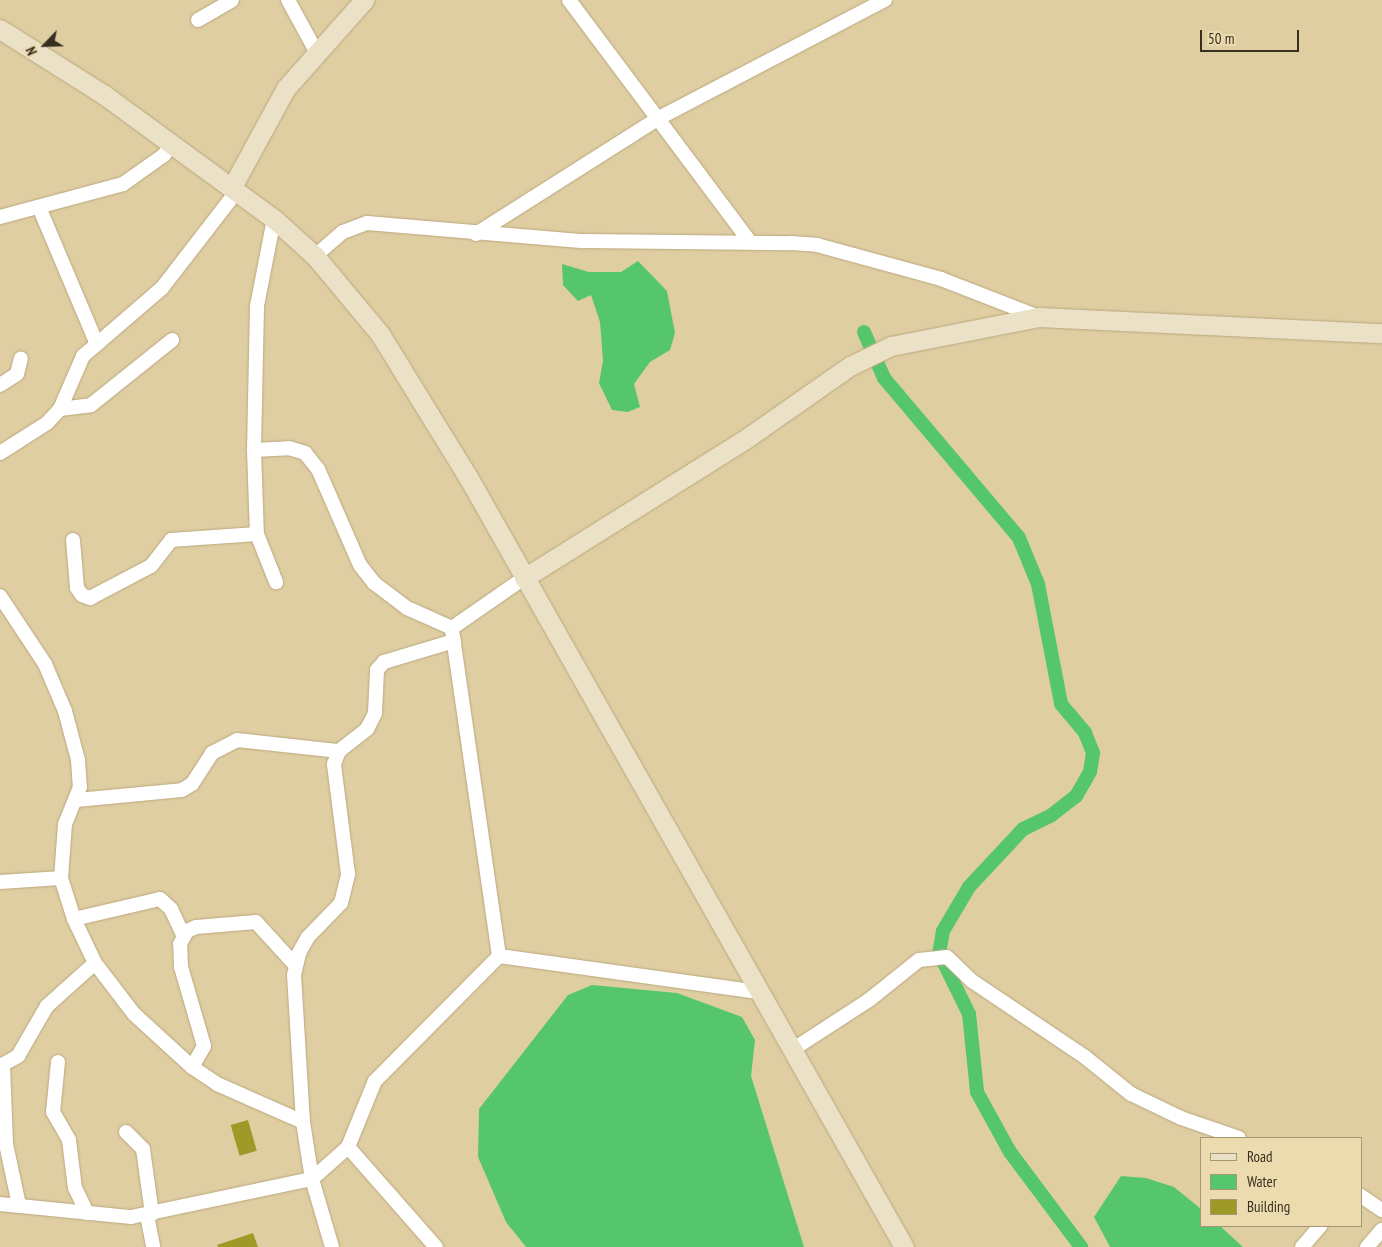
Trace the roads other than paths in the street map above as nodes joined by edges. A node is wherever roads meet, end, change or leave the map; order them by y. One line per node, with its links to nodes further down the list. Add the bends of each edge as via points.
1 (232, 0): 6 (street)
2 (288, 0): 8 (street)
3 (364, 0): 8 (main road)
4 (569, 0): 9 (street)
5 (884, 0): 9 (street)
6 (198, 20)
7 (0, 29): 10 (main road)
8 (317, 53): 11 (main road, via 286,88)
9 (659, 118): 15 (street); 16 (street)
10 (176, 147): 11 (main road); 12 (street, via 123,184)
11 (229, 185): 14 (main road); 21 (street, via 162,288)
12 (39, 207): 13 (street); 21 (street)
13 (0, 217)
14 (274, 219): 17 (main road); 25 (street, via 257,306)
15 (476, 234): 16 (street, via 644,244); 17 (street, via 357,224)
16 (749, 241): 18 (street, via 817,245 941,279)
17 (315, 256): 29 (main road, via 380,334)
18 (1039, 317): 19 (main road); 29 (main road, via 891,346 850,366 747,438)
19 (1382, 333)
20 (172, 340): 24 (street, via 91,405)
21 (97, 344): 24 (street, via 78,363)
22 (21, 358): 23 (street, via 17,374)
23 (0, 385)
24 (60, 409): 26 (street, via 40,429)
25 (254, 450): 27 (street); 32 (street, via 289,448 305,453 318,468 360,565 374,583 407,608)
26 (0, 453)
27 (257, 534): 28 (street, via 171,540 151,566 90,598 77,588); 30 (street)
28 (73, 540)
29 (524, 578): 32 (street); 42 (main road)
30 (276, 582)
31 (0, 596): 34 (street, via 45,664 64,711 78,760)
32 (453, 635): 33 (street, via 384,662 377,670 375,714 367,729); 39 (street)
33 (339, 750): 34 (street, via 237,740 212,753 192,784 182,790); 41 (street, via 334,764 348,874 341,903 308,937)
34 (77, 800): 35 (street, via 65,824)
35 (61, 878): 36 (street); 37 (street)
36 (0, 882)
37 (74, 919): 38 (street, via 160,900 171,909); 40 (street)
38 (183, 935): 41 (street, via 196,927 256,922); 46 (street, via 181,967 204,1046)
39 (499, 956): 42 (street); 50 (street, via 376,1081)
40 (96, 963): 45 (street, via 47,1006 18,1056); 46 (street, via 134,1014)
41 (296, 966): 47 (street, via 294,998)
42 (759, 992): 43 (main road)
43 (792, 1050): 49 (street, via 869,1000 918,960 940,956 1085,1057 1131,1094 1180,1118); 63 (main road)
44 (58, 1062): 56 (street, via 53,1112 69,1140 75,1188)
45 (2, 1066): 54 (street, via 6,1144)
46 (192, 1067): 47 (street, via 217,1084)
47 (303, 1122): 51 (street)
48 (126, 1132): 57 (street, via 143,1148)
49 (1236, 1137)
50 (348, 1147): 51 (street); 62 (street)
51 (312, 1179): 57 (street); 61 (street)
52 (1362, 1197): 55 (street)
53 (0, 1204): 54 (street)
54 (19, 1205): 56 (street)
55 (1382, 1210)
56 (87, 1213): 57 (street)
57 (150, 1215): 60 (street)
58 (1319, 1227): 64 (street)
59 (1382, 1230): 65 (street)
60 (153, 1247)
61 (332, 1247)
62 (436, 1247)
63 (904, 1247)
64 (1302, 1247)
65 (1367, 1247)

